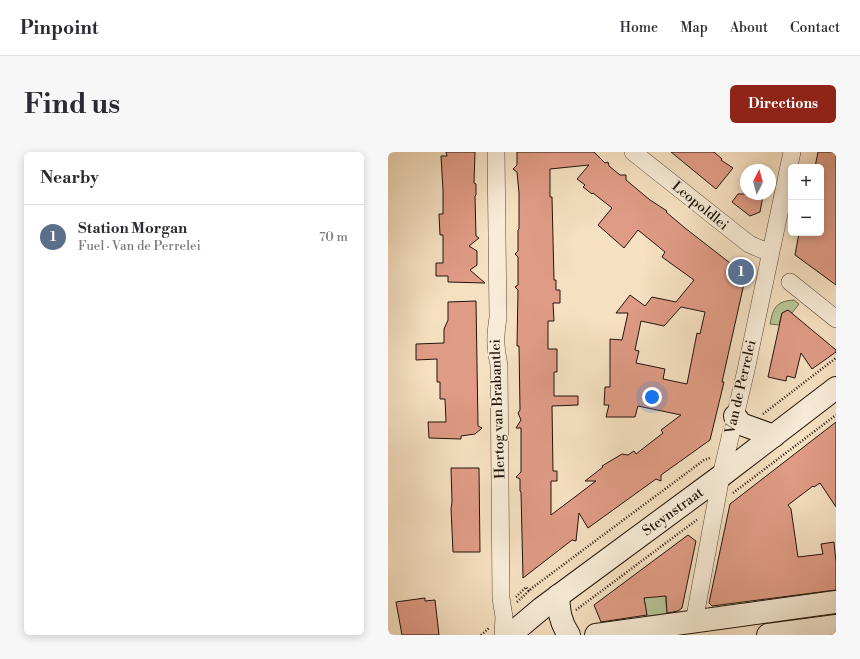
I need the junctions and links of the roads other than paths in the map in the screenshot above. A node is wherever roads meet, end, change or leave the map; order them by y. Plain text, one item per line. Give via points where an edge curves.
1 (496, 152) edge
2 (633, 152) edge
3 (792, 152) edge
4 (770, 254) junction
5 (790, 282) dead end
6 (836, 319) edge
7 (836, 388) edge
8 (744, 422) junction
9 (774, 436) junction
10 (721, 476) junction
11 (836, 602) edge
12 (563, 616) edge
13 (506, 622) edge
14 (694, 622) junction
15 (836, 626) edge
16 (803, 633) edge
17 (503, 635) edge
18 (596, 635) edge
19 (768, 635) edge

1 - 13 street, Hertog van Brabantlei via 498,318 495,346 499,364 501,598
2 - 4 street, Leopoldlei via 749,244
3 - 4 street, Van de Perrelei
4 - 8 street, Van de Perrelei
5 - 6 street
7 - 9 street, Steynstraat
8 - 9 street
8 - 10 street, Van de Perrelei via 728,449
9 - 10 street, Steynstraat
10 - 12 street, Steynstraat
10 - 14 street, Van de Perrelei
11 - 14 street
12 - 13 street, Steynstraat
13 - 17 street, Hertog van Brabantlei
14 - 18 street
15 - 16 street
16 - 19 street

